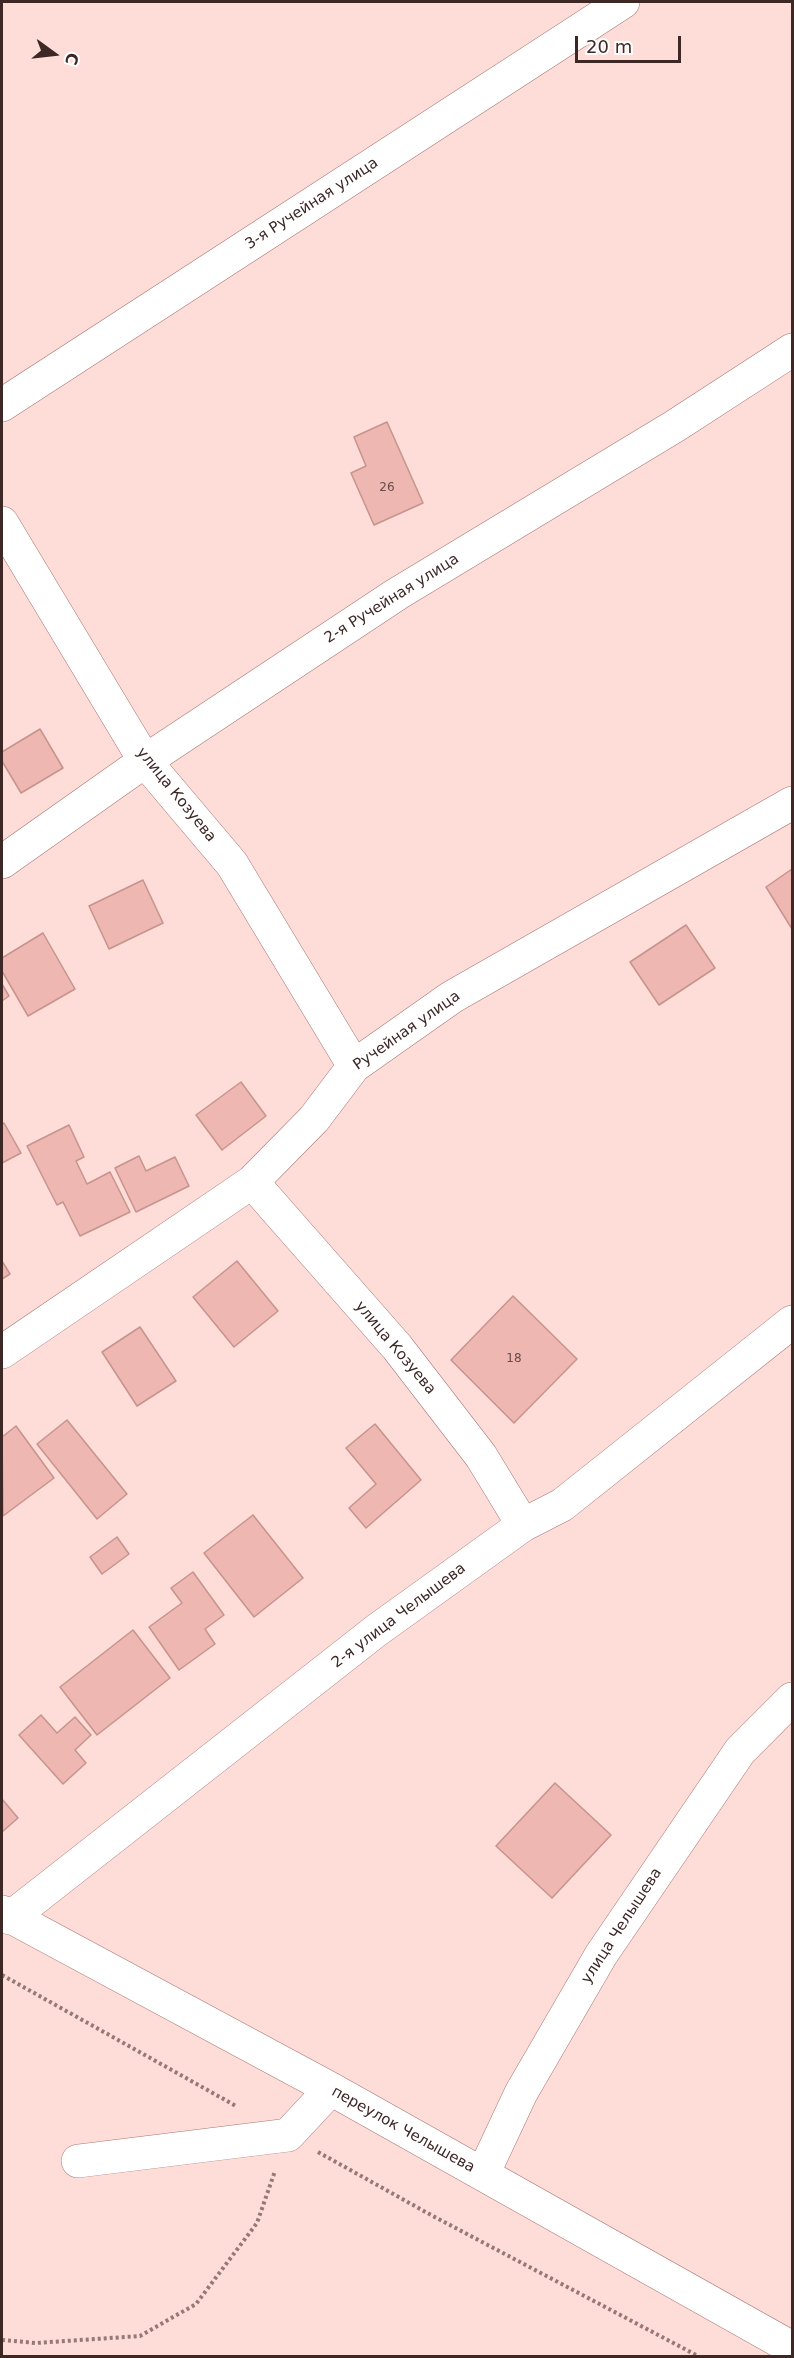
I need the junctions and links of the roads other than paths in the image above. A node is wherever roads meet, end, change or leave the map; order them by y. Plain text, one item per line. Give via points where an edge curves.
1 (623, 2) edge
2 (792, 350) edge
3 (2, 405) edge
4 (2, 523) edge
5 (145, 761) junction
6 (792, 804) edge
7 (2, 862) edge
8 (354, 1066) junction
9 (252, 1182) junction
10 (792, 1322) edge
11 (2, 1352) edge
12 (523, 1525) junction
13 (792, 1699) edge
14 (6, 1915) edge
15 (331, 2089) junction
16 (78, 2161) dead end
17 (483, 2174) junction
18 (792, 2348) edge

1 - 3 street, 3-я Ручейная улица
2 - 5 street, 2-я Ручейная улица via 675,426 397,594
4 - 5 street, улица Козуева
5 - 7 street, 2-я Ручейная улица
5 - 8 street, улица Козуева via 232,864
6 - 8 street, Ручейная улица via 452,997
8 - 9 street, Ручейная улица via 314,1119
9 - 11 street, Ручейная улица
9 - 12 street, улица Козуева via 397,1347 481,1456
10 - 12 street, 2-я улица Челышева via 562,1505
12 - 14 street, 2-я улица Челышева via 377,1630
13 - 17 street, улица Челышева via 740,1751 601,1955 521,2093
14 - 15 street, переулок Челышева
15 - 16 street via 288,2135
15 - 17 street, переулок Челышева
17 - 18 street, переулок Челышева

